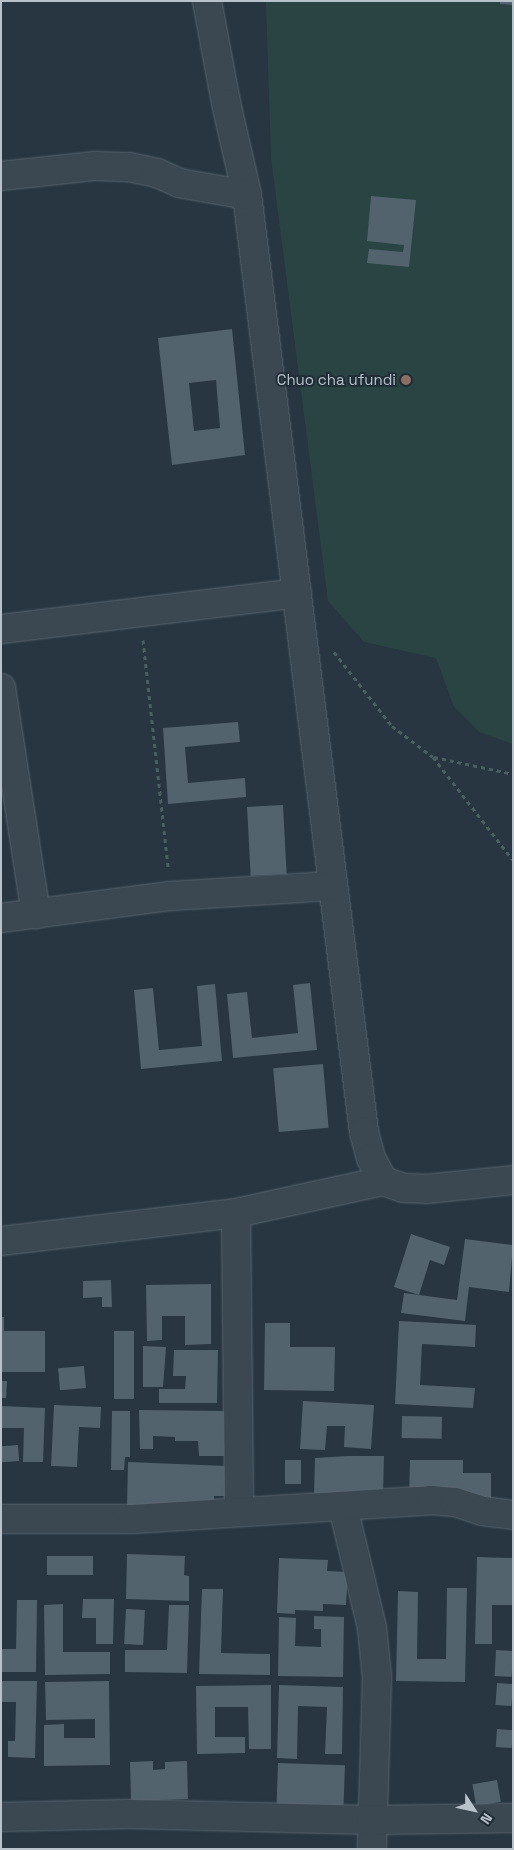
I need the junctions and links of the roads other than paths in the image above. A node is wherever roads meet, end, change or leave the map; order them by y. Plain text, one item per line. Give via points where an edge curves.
1 (207, 1) edge
2 (1, 176) edge
3 (247, 195) junction
4 (296, 592) junction
5 (1, 629) edge
6 (1, 688) edge
7 (331, 886) junction
8 (36, 914) junction
9 (1, 918) edge
10 (513, 1180) edge
11 (383, 1181) junction
12 (236, 1213) junction
13 (1, 1241) edge
14 (343, 1506) junction
15 (239, 1512) junction
16 (513, 1515) edge
17 (1, 1519) edge
18 (1, 1817) edge
19 (513, 1818) edge
20 (372, 1820) junction
21 (372, 1849) edge

1 - 3 street
2 - 3 street via 95,166 129,167 179,182
3 - 4 street
4 - 5 street
4 - 7 street
6 - 8 street
7 - 8 street via 171,896
7 - 11 street via 364,1132 371,1158
8 - 9 street
10 - 11 street via 426,1189 403,1188
11 - 12 street
12 - 13 street
12 - 15 street
14 - 15 street
14 - 16 street via 431,1500
14 - 20 street via 372,1628 377,1678
15 - 17 street via 133,1519
18 - 20 street via 129,1814
19 - 20 street
20 - 21 street

